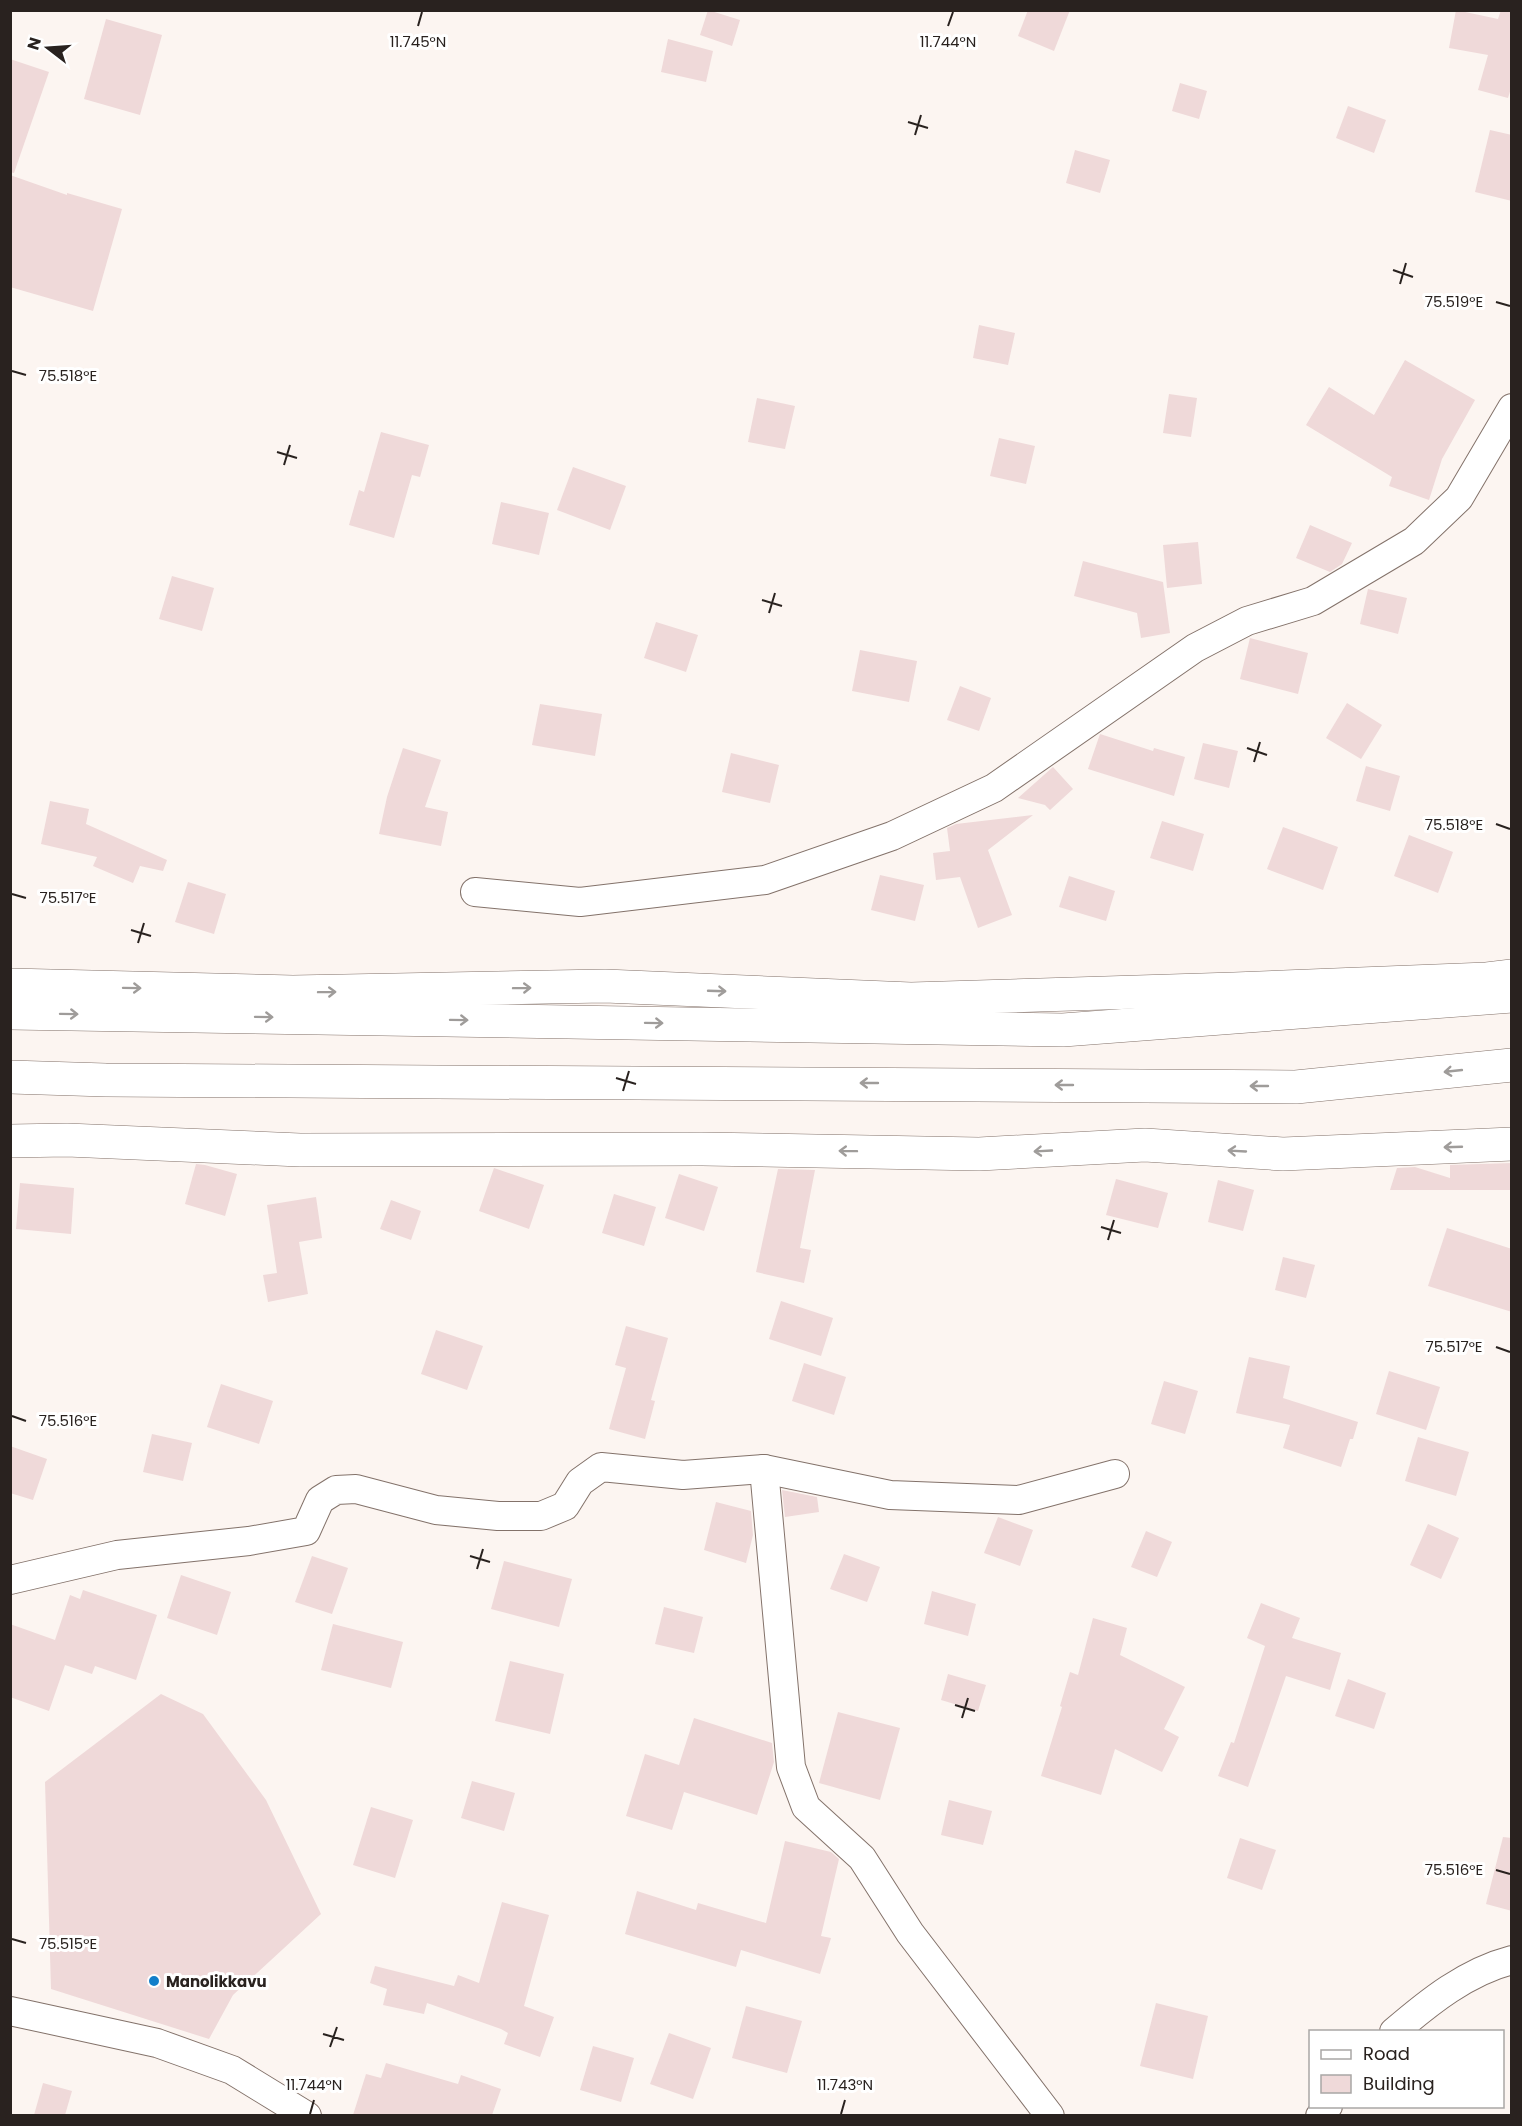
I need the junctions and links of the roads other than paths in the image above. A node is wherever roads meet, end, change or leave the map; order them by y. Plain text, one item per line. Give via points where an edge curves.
1 (1512, 408) edge
2 (475, 892) dead end
3 (1512, 976) edge
4 (10, 985) edge
5 (1512, 996) edge
6 (10, 1013) edge
7 (1512, 1065) edge
8 (10, 1077) edge
9 (10, 1141) edge
10 (1512, 1144) edge
11 (764, 1469) junction
12 (1115, 1474) dead end
13 (10, 1580) edge
14 (1512, 1960) edge
15 (10, 2010) edge
16 (1395, 2030) edge
17 (307, 2115) edge
18 (1050, 2115) edge

1 - 2 street via 1459,498 1414,541 1313,601 1246,621 1195,648 994,788 892,836 765,880 580,902
4 -> 3 main road via 293,992 604,986 911,999
6 -> 5 main road via 1063,1030
7 -> 8 main road via 1296,1087
10 -> 9 main road via 1283,1154 1145,1145 979,1154 702,1149 300,1150
11 - 12 street via 890,1495 1019,1500
11 - 13 street via 683,1475 601,1467 580,1482 565,1506 541,1516 436,1510 356,1489 336,1490 320,1500 306,1531 117,1555
11 - 18 street via 791,1767 806,1807 862,1858 910,1934
14 - 16 street via 1492,1965 1437,1996
15 - 17 street via 168,2047 232,2070

